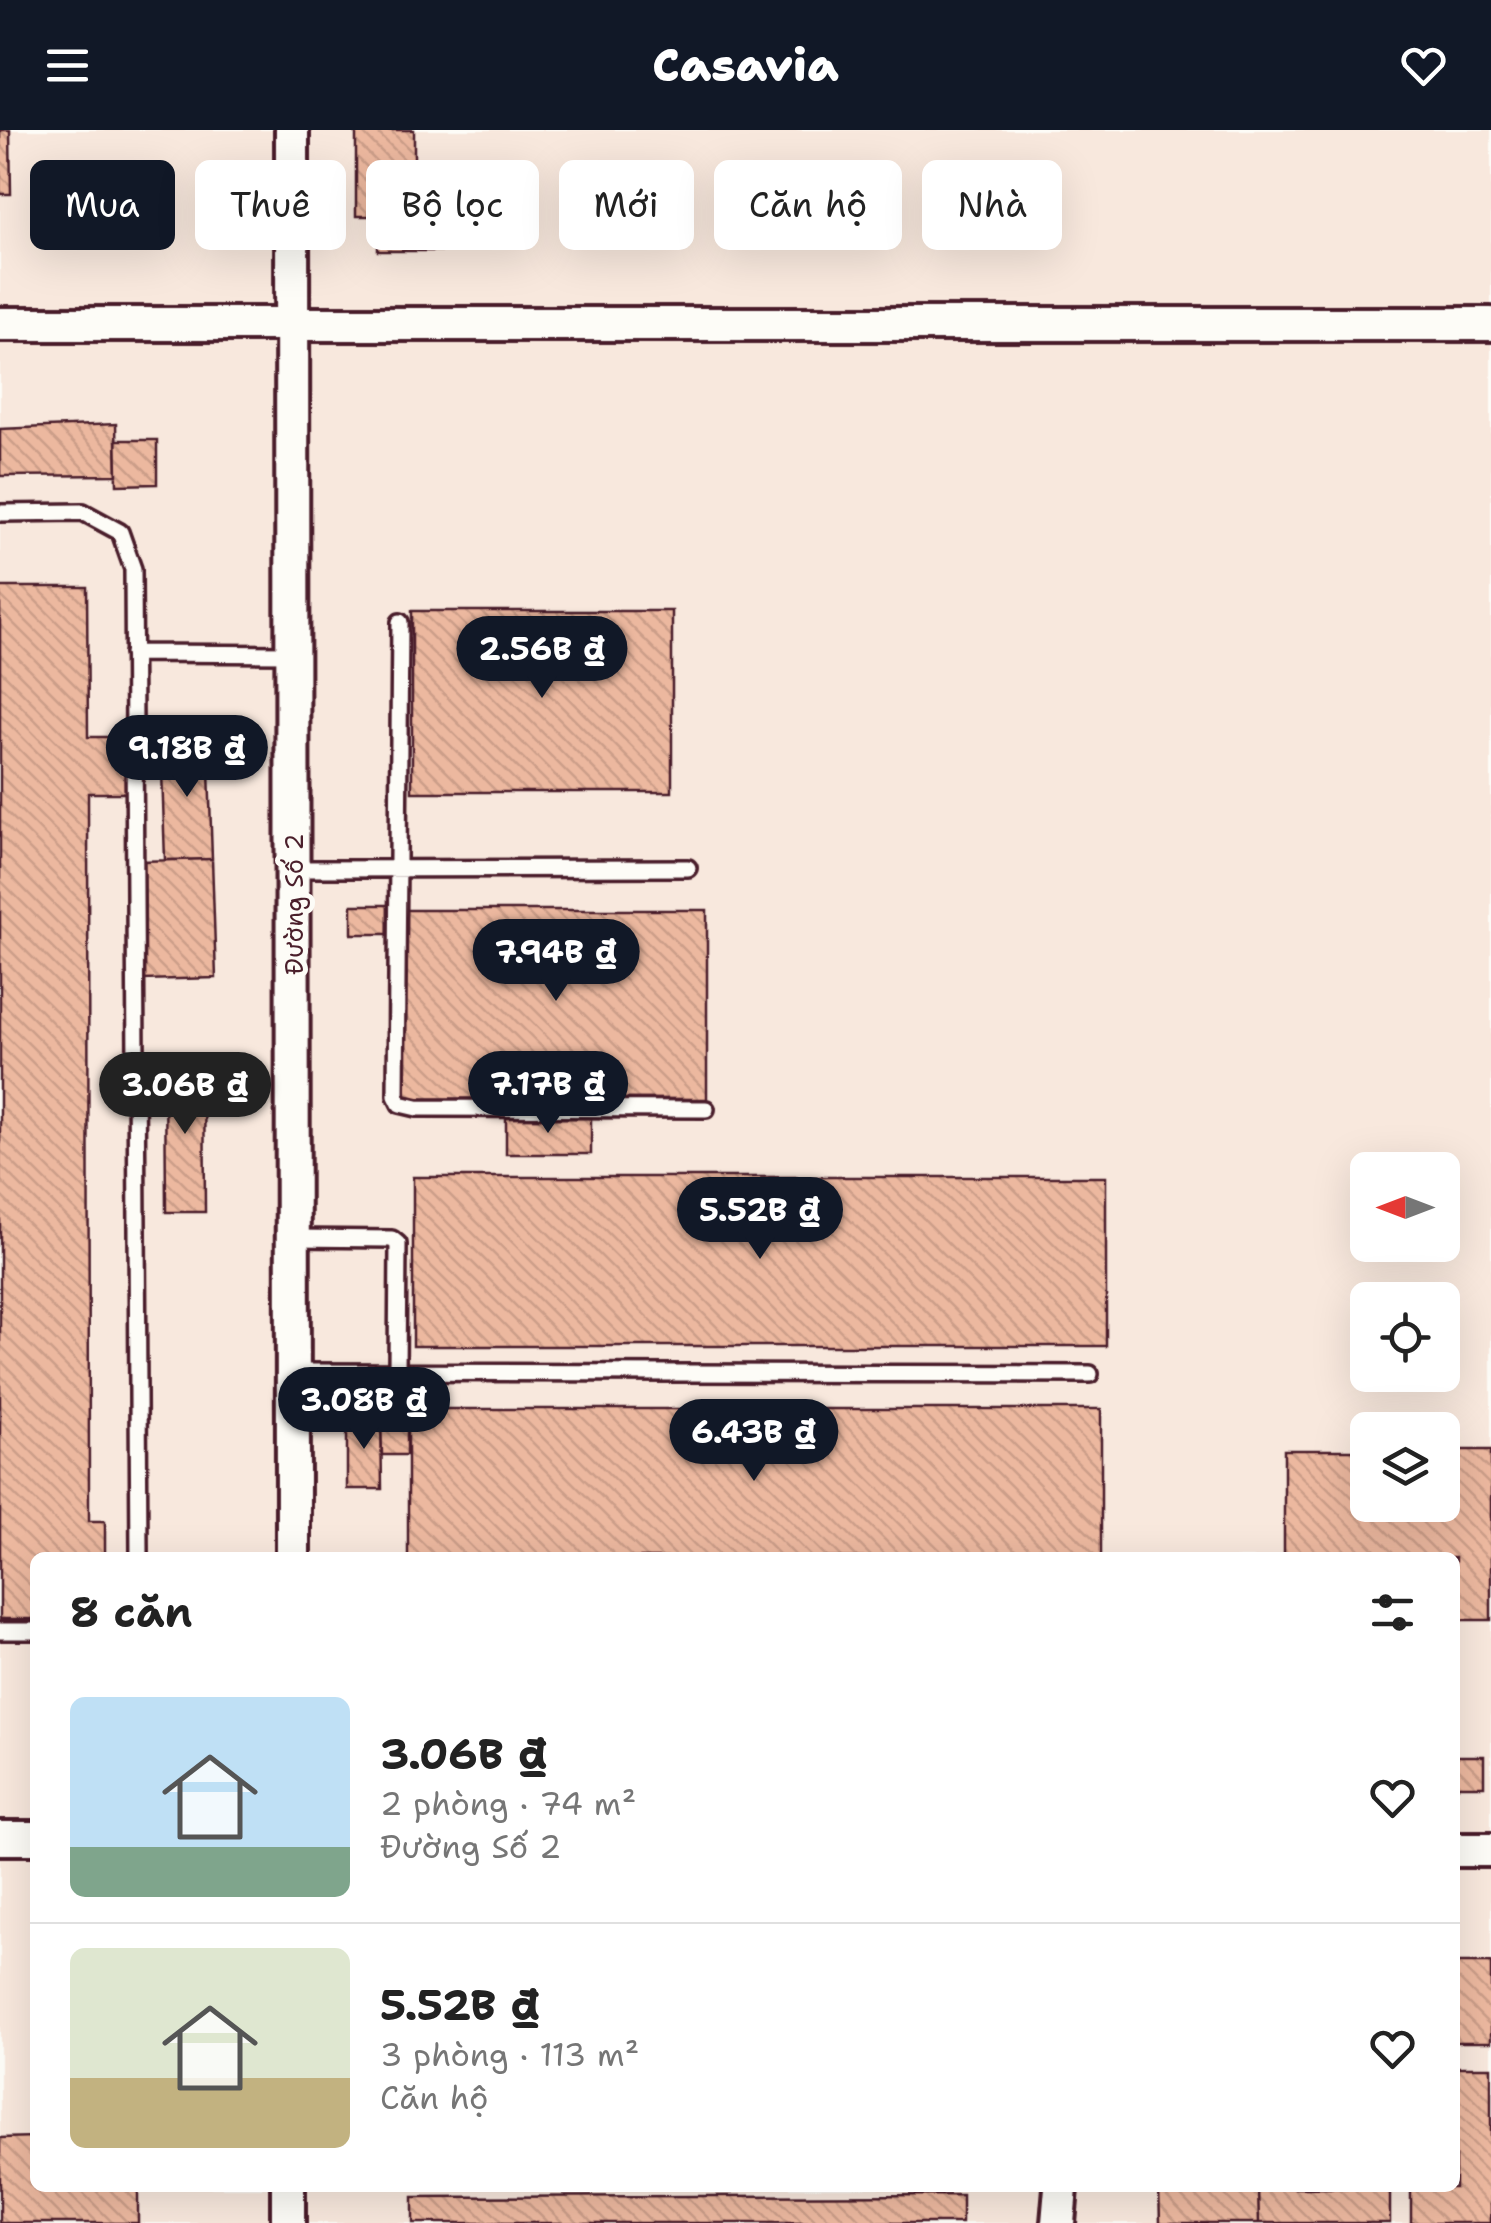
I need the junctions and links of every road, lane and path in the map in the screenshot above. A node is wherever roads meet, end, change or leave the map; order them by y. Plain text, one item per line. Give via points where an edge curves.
1 (292, 130) edge
2 (293, 323) junction
3 (0, 324) edge
4 (1491, 324) edge
5 (0, 513) edge
6 (400, 622) dead end
7 (134, 653) junction
8 (294, 654) junction
9 (688, 868) dead end
10 (294, 869) junction
11 (398, 869) junction
12 (706, 1109) dead end
13 (293, 1238) junction
14 (293, 1372) junction
15 (397, 1372) junction
16 (1090, 1374) dead end
17 (139, 1552) edge
18 (293, 1552) edge
19 (30, 1631) edge
20 (0, 1632) edge
21 (0, 1838) edge
22 (30, 1838) edge
23 (1460, 1850) edge
24 (1491, 1850) edge
25 (288, 2192) edge
26 (1061, 2192) edge
27 (288, 2223) edge
28 (1058, 2223) edge

1 - 2 street, Đường Số 2
2 - 3 street
2 - 4 street
2 - 8 street, Đường Số 2
5 - 7 lane via 83,512 120,532 133,569
6 - 11 lane
7 - 8 lane
7 - 17 lane
8 - 10 street, Đường Số 2
9 - 11 lane
10 - 11 lane
10 - 13 street, Đường Số 2
11 - 12 lane via 400,1104
13 - 14 street, Đường Số 2
13 - 15 lane via 398,1244
14 - 15 lane
14 - 18 street, Đường Số 2
15 - 16 lane
19 - 20 lane
21 - 22 street
23 - 24 street
25 - 27 street
26 - 28 street

